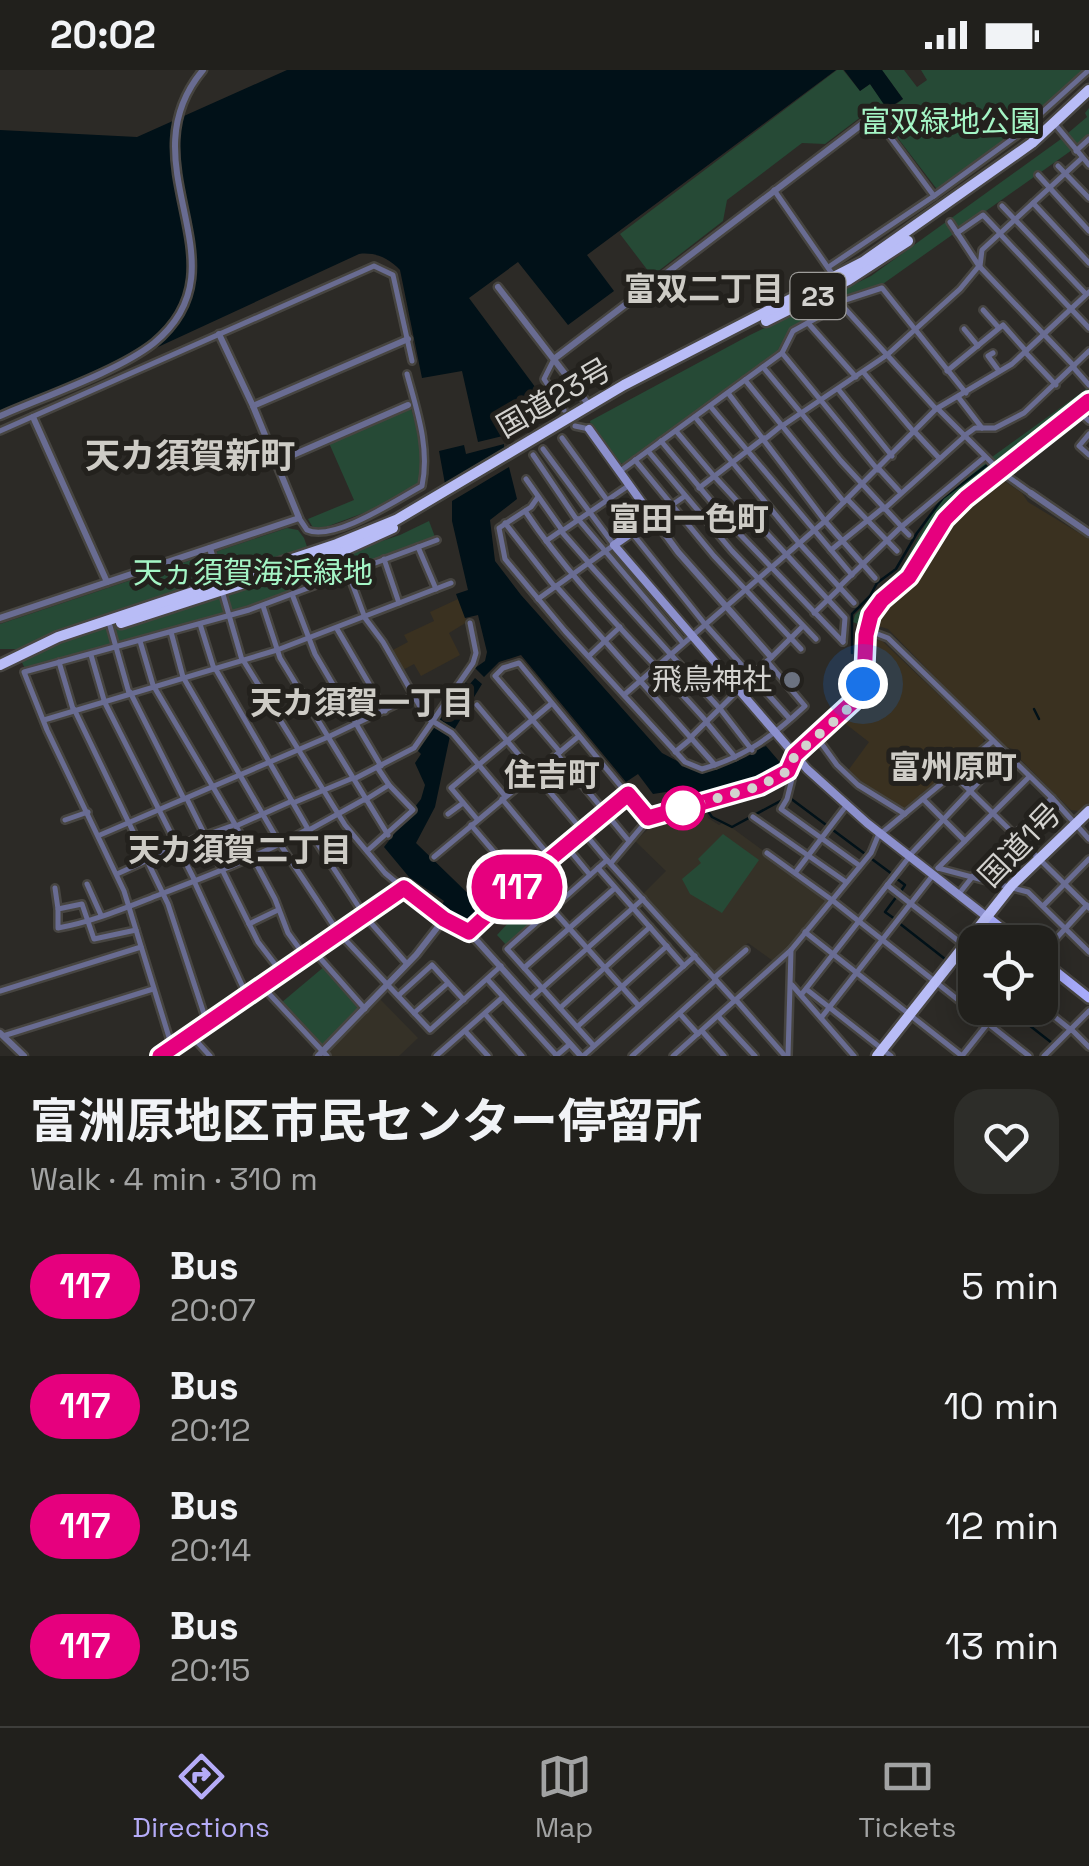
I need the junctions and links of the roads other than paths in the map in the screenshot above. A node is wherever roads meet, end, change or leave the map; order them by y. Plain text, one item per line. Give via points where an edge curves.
1 (203, 70) edge
2 (1089, 70) edge
3 (1089, 90) edge
4 (1089, 98) edge
5 (874, 115) joint
6 (1056, 126) junction
7 (1089, 139) edge
8 (1076, 151) junction
9 (1082, 158) junction
10 (1089, 165) edge
11 (1058, 166) dead end
12 (1065, 173) junction
13 (1038, 175) dead end
14 (1050, 188) junction
15 (773, 190) junction
16 (934, 196) junction
17 (1089, 198) edge
18 (1033, 203) junction
19 (1002, 206) dead end
20 (1014, 220) junction
21 (950, 222) dead end
22 (1089, 230) edge
23 (957, 233) junction
24 (1000, 234) junction
25 (1089, 263) edge
26 (830, 266) junction
27 (979, 266) junction
28 (834, 284) junction
29 (498, 287) dead end
30 (1088, 294) edge
31 (840, 303) junction
32 (983, 310) dead end
33 (1071, 310) junction
34 (808, 323) junction
35 (999, 328) junction
36 (1089, 328) edge
37 (964, 329) dead end
38 (914, 330) junction
39 (219, 334) junction
40 (1044, 334) junction
41 (408, 339) junction
42 (978, 346) junction
43 (1089, 351) edge
44 (1026, 352) junction
45 (782, 353) junction
46 (886, 354) junction
47 (988, 355) dead end
48 (554, 359) junction
49 (412, 361) dead end
50 (763, 367) junction
51 (1074, 367) junction
52 (947, 371) junction
53 (999, 371) junction
54 (863, 372) junction
55 (408, 374) dead end
56 (856, 377) junction
57 (745, 380) junction
58 (1056, 385) junction
59 (1089, 385) edge
60 (838, 389) junction
61 (966, 392) junction
62 (728, 393) junction
63 (958, 397) junction
64 (819, 398) junction
65 (1089, 401) edge
66 (408, 405) dead end
67 (589, 405) junction
68 (253, 406) junction
69 (710, 406) junction
70 (937, 409) junction
71 (564, 410) dead end
72 (1077, 410) junction
73 (800, 412) junction
74 (0, 416) edge
75 (34, 417) junction
76 (695, 418) junction
77 (1089, 421) edge
78 (576, 426) dead end
79 (782, 426) junction
80 (982, 428) junction
81 (589, 430) joint
82 (0, 431) edge
83 (676, 431) junction
84 (914, 432) junction
85 (1089, 434) edge
86 (965, 436) junction
87 (562, 438) dead end
88 (764, 438) junction
89 (661, 442) junction
90 (543, 449) dead end
91 (519, 451) junction
92 (648, 451) junction
93 (746, 452) junction
94 (533, 455) dead end
95 (1089, 455) edge
96 (892, 456) junction
97 (986, 458) junction
98 (940, 459) junction
99 (636, 460) junction
100 (277, 462) junction
101 (731, 463) junction
102 (997, 468) junction
103 (878, 470) junction
104 (619, 472) junction
105 (714, 476) junction
106 (526, 479) dead end
107 (628, 486) junction
108 (862, 486) junction
109 (698, 487) junction
110 (901, 493) junction
111 (1031, 493) joint
112 (685, 496) junction
113 (538, 497) junction
114 (438, 499) junction
115 (605, 500) junction
116 (846, 501) junction
117 (672, 506) junction
118 (883, 508) junction
119 (525, 511) junction
120 (380, 512) junction
121 (588, 512) junction
122 (299, 518) junction
123 (653, 518) junction
124 (578, 519) junction
125 (396, 520) junction
126 (825, 520) junction
127 (868, 522) junction
128 (505, 523) junction
129 (901, 526) junction
130 (562, 531) junction
131 (812, 532) junction
132 (631, 533) junction
133 (1089, 533) edge
134 (909, 535) dead end
135 (437, 540) dead end
136 (887, 540) junction
137 (546, 541) junction
138 (842, 541) junction
139 (799, 544) junction
140 (614, 545) junction
141 (418, 547) junction
142 (210, 548) junction
143 (339, 548) junction
144 (830, 550) junction
145 (897, 551) dead end
146 (604, 552) junction
147 (785, 556) junction
148 (384, 559) junction
149 (588, 563) junction
150 (862, 565) junction
151 (772, 567) junction
152 (348, 572) junction
153 (573, 574) junction
154 (852, 575) junction
155 (874, 578) dead end
156 (759, 579) junction
157 (107, 582) junction
158 (451, 583) dead end
159 (556, 586) junction
160 (220, 587) junction
161 (839, 587) junction
162 (436, 589) junction
163 (746, 590) junction
164 (292, 594) junction
165 (538, 598) junction
166 (827, 600) junction
167 (854, 602) dead end
168 (400, 604) junction
169 (262, 605) junction
170 (726, 608) junction
171 (814, 613) junction
172 (229, 616) junction
173 (0, 618) edge
174 (365, 618) junction
175 (470, 623) dead end
176 (200, 624) junction
177 (706, 624) junction
178 (803, 625) junction
179 (110, 626) junction
180 (620, 627) junction
181 (337, 628) junction
182 (867, 630) junction
183 (170, 632) junction
184 (790, 638) junction
185 (816, 639) dead end
186 (140, 640) junction
187 (308, 640) junction
188 (688, 640) junction
189 (605, 641) junction
190 (116, 646) junction
191 (276, 650) junction
192 (801, 650) dead end
193 (91, 653) junction
194 (670, 654) junction
195 (588, 656) junction
196 (769, 659) junction
197 (243, 660) junction
198 (60, 662) junction
199 (2, 664) edge
200 (657, 666) junction
201 (215, 668) junction
202 (753, 676) junction
203 (183, 677) junction
204 (640, 680) junction
205 (153, 686) junction
206 (740, 689) junction
207 (129, 693) junction
208 (414, 696) junction
209 (624, 696) junction
210 (104, 700) junction
211 (551, 704) junction
212 (477, 705) dead end
213 (74, 709) junction
214 (721, 710) junction
215 (384, 711) junction
216 (44, 720) junction
217 (434, 720) junction
218 (532, 720) junction
219 (790, 720) junction
220 (707, 722) junction
221 (356, 724) junction
222 (777, 734) junction
223 (578, 736) junction
224 (816, 736) junction
225 (328, 737) junction
226 (691, 738) junction
227 (508, 740) junction
228 (992, 742) junction
229 (298, 750) junction
230 (752, 750) junction
231 (675, 752) junction
232 (558, 753) junction
233 (1006, 753) junction
234 (794, 754) junction
235 (735, 758) junction
236 (269, 762) junction
237 (479, 764) junction
238 (715, 765) junction
239 (379, 766) junction
240 (788, 771) junction
241 (534, 772) junction
242 (953, 774) junction
243 (240, 775) junction
244 (1030, 776) junction
245 (353, 778) junction
246 (389, 785) junction
247 (214, 786) junction
248 (970, 790) junction
249 (323, 791) junction
250 (628, 794) junction
251 (185, 798) junction
252 (504, 798) junction
253 (1052, 798) junction
254 (365, 799) junction
255 (923, 799) junction
256 (292, 802) junction
257 (463, 802) junction
258 (846, 806) junction
259 (157, 811) junction
260 (1089, 811) edge
261 (88, 812) junction
262 (606, 812) junction
263 (993, 813) junction
264 (338, 814) junction
265 (448, 814) dead end
266 (905, 814) junction
267 (263, 815) junction
268 (753, 817) dead end
269 (648, 818) junction
270 (944, 819) junction
271 (65, 820) dead end
272 (474, 822) junction
273 (1074, 822) junction
274 (128, 823) junction
275 (235, 825) junction
276 (309, 829) junction
277 (583, 831) junction
278 (881, 833) junction
279 (205, 834) junction
280 (1015, 834) junction
281 (100, 835) junction
282 (388, 835) junction
283 (821, 836) junction
284 (1089, 840) edge
285 (629, 841) junction
286 (965, 841) junction
287 (280, 844) junction
288 (566, 846) junction
289 (176, 847) junction
290 (367, 851) junction
291 (767, 853) dead end
292 (808, 854) junction
293 (434, 856) dead end
294 (910, 856) junction
295 (252, 857) junction
296 (551, 858) junction
297 (1038, 858) junction
298 (1089, 859) edge
299 (146, 861) junction
300 (609, 861) junction
301 (860, 866) junction
302 (598, 868) junction
303 (223, 870) junction
304 (795, 872) junction
305 (935, 872) junction
306 (117, 874) junction
307 (590, 875) junction
308 (972, 876) junction
309 (194, 881) junction
310 (846, 882) junction
311 (1065, 883) junction
312 (87, 884) dead end
313 (520, 884) junction
314 (887, 885) junction
315 (1012, 886) junction
316 (55, 888) dead end
317 (404, 888) junction
318 (615, 888) junction
319 (164, 893) junction
320 (958, 895) junction
321 (642, 898) junction
322 (832, 900) junction
323 (911, 904) junction
324 (1088, 905) edge
325 (128, 906) junction
326 (1043, 906) junction
327 (632, 908) junction
328 (58, 910) junction
329 (278, 910) junction
330 (550, 912) junction
331 (364, 915) junction
332 (101, 916) junction
333 (986, 917) junction
334 (89, 919) junction
335 (444, 919) junction
336 (859, 922) junction
337 (249, 924) junction
338 (979, 925) edge
339 (997, 925) edge
340 (1064, 927) junction
341 (569, 928) junction
342 (650, 928) junction
343 (136, 930) junction
344 (338, 932) junction
345 (469, 932) junction
346 (805, 932) junction
347 (1058, 934) edge
348 (882, 940) junction
349 (958, 941) edge
350 (667, 946) junction
351 (141, 947) junction
352 (587, 948) junction
353 (746, 950) dead end
354 (791, 950) junction
355 (958, 951) edge
356 (308, 952) junction
357 (1089, 952) edge
358 (833, 954) junction
359 (694, 956) junction
360 (408, 964) junction
361 (501, 966) junction
362 (684, 966) junction
363 (524, 968) junction
364 (605, 968) junction
365 (280, 972) junction
366 (1058, 972) edge
367 (856, 973) junction
368 (487, 978) junction
369 (715, 979) junction
370 (934, 982) junction
371 (448, 983) junction
372 (790, 983) junction
373 (262, 985) junction
374 (387, 986) junction
375 (622, 987) junction
376 (154, 989) junction
377 (542, 989) junction
378 (0, 991) edge
379 (803, 992) junction
380 (247, 996) junction
381 (398, 996) junction
382 (503, 997) junction
383 (1089, 998) edge
384 (530, 999) junction
385 (464, 1000) junction
386 (735, 1000) junction
387 (958, 1000) edge
388 (639, 1006) junction
389 (560, 1008) junction
390 (829, 1008) junction
391 (366, 1009) junction
392 (1089, 1011) edge
393 (414, 1013) junction
394 (680, 1013) junction
395 (484, 1014) junction
396 (909, 1015) junction
397 (718, 1016) junction
398 (821, 1018) junction
399 (1058, 1019) edge
400 (207, 1023) junction
401 (986, 1025) edge
402 (990, 1025) edge
403 (577, 1027) junction
404 (1071, 1029) junction
405 (466, 1031) junction
406 (700, 1032) junction
407 (190, 1034) junction
408 (2, 1036) edge
409 (570, 1044) junction
410 (594, 1046) junction
411 (172, 1047) junction
412 (1089, 1047) edge
413 (447, 1048) junction
414 (323, 1054) edge
415 (883, 1054) edge
416 (678, 1055) edge
417 (24, 1056) edge
418 (160, 1056) edge
419 (210, 1056) edge
420 (436, 1056) edge
421 (454, 1056) edge
422 (488, 1056) edge
423 (522, 1056) edge
424 (557, 1056) edge
425 (582, 1056) edge
426 (632, 1056) edge
427 (724, 1056) edge
428 (755, 1056) edge
429 (787, 1056) edge
430 (854, 1056) edge
431 (962, 1056) edge
432 (1029, 1056) edge
433 (1044, 1056) edge

1 - 74 street via 180,106 173,142 192,258 182,308 142,351
2 - 16 street via 1015,137
3 - 6 highway, 国道23号 / 23
4 - 6 highway, 国道23号 / 23
5 - 15 street
5 - 16 street
6 - 8 street
6 - 28 highway, 国道23号 / 23 via 885,257
7 - 8 street
8 - 9 street
9 - 10 street
9 - 12 street
11 - 12 street
12 - 14 street
12 - 17 street
13 - 14 street
14 - 18 street
14 - 22 street
15 - 26 street
15 - 48 street
16 - 26 street
18 - 20 street
18 - 25 street
19 - 20 street
20 - 24 street
20 - 30 street
21 - 23 street
23 - 24 street via 984,215
23 - 27 street
24 - 27 street via 982,250
24 - 33 street
26 - 28 street
27 - 38 street
27 - 40 street
28 - 31 street
28 - 67 highway, 国道23号 / 23
28 - 91 highway, 国道23号 / 23
29 - 48 street
30 - 33 street
31 - 34 street
31 - 38 street via 882,288
31 - 46 street
32 - 35 street
33 - 36 street
33 - 40 street
34 - 45 street via 793,331
34 - 56 street
35 - 42 street
35 - 44 street
37 - 42 street
38 - 46 street
38 - 52 street
39 - 41 street via 374,266 393,275
39 - 68 street
39 - 75 street
40 - 44 street
40 - 51 street
41 - 49 street
41 - 68 street
42 - 52 street
43 - 51 street
44 - 53 street
44 - 58 street
45 - 50 street
45 - 64 street
46 - 54 street
46 - 70 street
47 - 53 street
48 - 67 street
48 - 71 street via 544,379
50 - 57 street
50 - 73 street
51 - 58 street
51 - 59 street
52 - 61 street
53 - 61 street
54 - 56 street
54 - 84 street
55 - 120 street via 426,470 422,486
56 - 60 street
57 - 62 street
57 - 79 street
58 - 80 street via 1024,413
60 - 64 street
60 - 96 street
61 - 63 street
62 - 69 street
62 - 88 street
63 - 70 street
63 - 80 street
64 - 73 street
64 - 103 street
65 - 72 main road
66 - 100 street
67 - 91 highway, 国道23号 / 23
68 - 100 street
69 - 76 street
69 - 93 street
70 - 84 street
70 - 86 street
72 - 77 street
72 - 102 main road
73 - 79 street
73 - 108 street
75 - 82 street
75 - 157 street
76 - 83 street
76 - 101 street
78 - 81 street
79 - 88 street
79 - 116 street
80 - 86 street
81 - 104 main road
83 - 89 street
83 - 105 street
84 - 96 street
84 - 98 street
85 - 95 street via 1078,446
86 - 97 street
86 - 98 street
87 - 115 street
88 - 93 street
88 - 126 street
89 - 92 street
89 - 109 street
90 - 121 street
91 - 114 highway, 国道23号 / 23
92 - 99 street
92 - 112 street
93 - 101 street
93 - 131 street
94 - 124 street
96 - 103 street
97 - 102 street
97 - 129 street
98 - 110 street
99 - 104 street
99 - 117 street
100 - 122 street
101 - 105 street
101 - 139 street
102 - 111 street
102 - 182 main road via 950,513 909,577 877,605
103 - 108 street
103 - 110 street
104 - 107 main road
105 - 109 street
105 - 147 street
106 - 113 street
107 - 115 street
107 - 123 main road
108 - 116 street
108 - 118 street
109 - 112 street
109 - 151 street
110 - 118 street
111 - 133 street
112 - 117 street
112 - 156 street
113 - 119 street
113 - 130 street
114 - 125 highway, 国道23号 / 23
114 - 143 highway, 国道23号 / 23 via 393,528
115 - 121 street
115 - 132 street
116 - 126 street
116 - 127 street
117 - 123 street
117 - 163 street
118 - 127 street
118 - 129 street
119 - 128 street
119 - 137 street
120 - 122 street via 317,534
120 - 125 street
121 - 124 street
121 - 140 street
122 - 142 street
123 - 132 main road
123 - 170 street
124 - 130 street
124 - 146 street
125 - 143 highway, 国道23号 / 23
126 - 131 street
126 - 138 street
127 - 136 street
127 - 138 street
128 - 159 street
128 - 165 street via 499,528 505,558
129 - 134 street
129 - 136 street
130 - 137 street
130 - 149 street
131 - 139 street
131 - 144 street
132 - 140 main road
132 - 177 street
135 - 141 street
136 - 145 street
136 - 150 street
137 - 153 street
138 - 144 street
138 - 150 street
139 - 147 street
139 - 161 street
140 - 146 street
140 - 188 main road
141 - 148 street
141 - 162 street
142 - 157 street
142 - 160 street
143 - 152 street
143 - 160 highway, 国道23号 / 23
144 - 154 street
146 - 149 street
146 - 188 street
147 - 151 street
147 - 166 street
148 - 152 street
148 - 168 street
149 - 153 street
149 - 194 street
150 - 154 street
150 - 155 street
151 - 156 street
151 - 171 street
152 - 164 street
152 - 174 street
153 - 159 street
153 - 180 street
154 - 161 street
156 - 163 street
156 - 178 street
157 - 173 street
158 - 162 street
159 - 165 street
159 - 189 street
160 - 172 street
160 - 179 highway, 国道23号 / 23
160 - 199 highway, 国道23号 / 23 via 58,637
161 - 166 street
161 - 167 street
162 - 168 street
163 - 170 street
163 - 184 street
164 - 169 street
164 - 187 street
165 - 195 street
166 - 171 street
166 - 171 street via 844,618 843,642
168 - 174 street
169 - 172 street
169 - 191 street
170 - 177 street
170 - 196 street
171 - 178 street
172 - 176 street
172 - 197 street
174 - 181 street
174 - 208 street
175 - 217 street via 474,659
176 - 183 street
176 - 201 street
177 - 188 street
177 - 202 street
178 - 184 street
178 - 185 street
179 - 190 street
179 - 199 highway, 国道23号 / 23
180 - 189 street
180 - 200 street
181 - 187 street
181 - 215 street
182 - 224 main road via 861,689
182 - 228 street via 888,638
183 - 186 street
183 - 203 street
184 - 192 street
184 - 196 street
186 - 190 street
186 - 205 street
187 - 191 street
187 - 221 street
188 - 194 street
188 - 206 main road
189 - 195 street
189 - 204 street
190 - 193 street
190 - 207 street
191 - 197 street
191 - 225 street
193 - 198 street
193 - 210 street
194 - 200 street
194 - 214 street
195 - 209 street
196 - 202 street
196 - 219 street via 804,706
197 - 201 street
197 - 229 street
198 - 213 street
198 - 216 street via 24,672
200 - 204 street
200 - 220 street
201 - 203 street
201 - 236 street
202 - 206 street
202 - 219 street
203 - 205 street
203 - 243 street
204 - 209 street
204 - 226 street
205 - 207 street
205 - 247 street
206 - 214 street
206 - 222 main road
207 - 210 street
207 - 251 street
208 - 215 street
208 - 217 street
209 - 231 street
210 - 213 street
210 - 259 street
211 - 218 street
211 - 218 street via 519,663 503,668 495,676
211 - 223 street
212 - 227 street
213 - 216 street
213 - 274 street
214 - 220 street
214 - 230 street
215 - 221 street
216 - 261 street
217 - 237 street
217 - 239 street via 414,748
218 - 227 street
218 - 232 street
219 - 222 street
220 - 226 street
220 - 235 street
221 - 225 street
221 - 239 street
222 - 230 street
222 - 234 main road
223 - 232 street
223 - 250 street
224 - 234 main road
224 - 266 street via 858,785
225 - 229 street
225 - 245 street
226 - 231 street
226 - 238 street
227 - 237 street
227 - 241 street
228 - 233 street
228 - 242 street
229 - 236 street
229 - 249 street
230 - 235 street
231 - 238 street via 702,769
232 - 241 street
232 - 262 street
233 - 244 street
233 - 248 street
234 - 240 main road
234 - 258 main road
235 - 238 street
236 - 243 street
236 - 256 street
237 - 252 street
237 - 257 street via 451,788
239 - 245 street
239 - 246 street
240 - 269 main road via 760,786
240 - 283 street via 792,779 781,808
241 - 252 street
241 - 277 street
242 - 248 street
242 - 255 street
243 - 247 street
243 - 267 street
244 - 253 street
244 - 263 street
245 - 249 street
245 - 254 street
246 - 254 street
246 - 282 street via 413,810
247 - 251 street
247 - 275 street
248 - 263 street
248 - 270 street
249 - 256 street
249 - 264 street
250 - 262 main road
250 - 269 main road
251 - 259 street
251 - 279 street
252 - 272 street
252 - 296 street
253 - 273 street
253 - 280 street
254 - 264 street
254 - 282 street
255 - 266 street
255 - 270 street
256 - 267 street
256 - 276 street
257 - 265 street
257 - 272 street
258 - 278 main road
258 - 283 street
259 - 274 street
259 - 289 street
260 - 273 highway, 国道1号
261 - 271 street
261 - 281 street
262 - 277 main road
262 - 285 street
263 - 280 street
263 - 286 street
264 - 276 street
264 - 290 street
266 - 278 street
267 - 275 street
267 - 287 street
268 - 292 street
269 - 285 street
270 - 286 street
270 - 294 street
272 - 293 street
272 - 313 street
273 - 284 street
273 - 297 highway, 国道1号
274 - 281 street
274 - 299 street
275 - 279 street
275 - 295 street
276 - 287 street
276 - 331 street
277 - 288 main road
277 - 300 street
278 - 294 main road
278 - 301 street
279 - 289 street
279 - 303 street
280 - 297 street
280 - 308 street
281 - 306 street
282 - 290 street
283 - 292 street
283 - 301 street
285 - 300 street
286 - 305 street
287 - 295 street
287 - 344 street
288 - 296 main road
288 - 307 street
289 - 299 street
289 - 309 street
290 - 317 street
291 - 304 street
292 - 304 street
292 - 310 street
294 - 305 main road
294 - 314 street
295 - 303 street
295 - 329 street
296 - 313 main road
297 - 311 street
297 - 315 highway, 国道1号
298 - 311 street
299 - 306 street
299 - 319 street
300 - 302 street
300 - 321 street
301 - 310 street
302 - 307 street
302 - 318 street
303 - 309 street
303 - 337 street
304 - 322 street
305 - 308 street
305 - 320 main road
305 - 323 street
306 - 325 street
307 - 330 street
308 - 315 street
308 - 320 street
309 - 319 street
309 - 380 street
310 - 322 street
311 - 324 street
311 - 326 street
312 - 332 street
313 - 330 street
313 - 345 main road
314 - 323 street
314 - 336 street
315 - 326 street
315 - 333 highway, 国道1号
316 - 328 street
317 - 331 main road
317 - 335 main road
318 - 327 street
318 - 341 street
319 - 325 street
319 - 400 street
320 - 333 main road
321 - 327 street
321 - 359 street
322 - 336 street
322 - 346 street
323 - 348 street
323 - 349 street
324 - 340 street
325 - 332 street
325 - 343 street
326 - 340 street
327 - 342 street
327 - 352 street
328 - 334 street via 81,904
328 - 334 street via 58,928
329 - 337 street
329 - 356 street via 288,933
330 - 341 street
330 - 363 street via 507,949
331 - 344 main road
331 - 360 street
332 - 334 street
333 - 338 highway, 国道1号
333 - 339 main road
334 - 343 street via 94,939
335 - 345 main road
335 - 360 street
336 - 348 street
336 - 358 street
337 - 365 street
340 - 347 street
340 - 357 street
341 - 352 street
341 - 363 street
342 - 350 street
342 - 364 street
343 - 351 street
344 - 356 main road
344 - 374 street
345 - 361 street
346 - 354 street
346 - 358 street
348 - 367 street
348 - 370 street
350 - 362 street
350 - 375 street
351 - 376 street
351 - 378 street
352 - 364 street
352 - 377 street
353 - 369 street
354 - 372 street
354 - 386 street
355 - 370 highway, 国道1号
356 - 365 main road
356 - 391 street
358 - 367 street
358 - 379 street
359 - 362 street
359 - 369 street
360 - 374 street
361 - 368 street
361 - 384 street
362 - 388 street
363 - 377 street
364 - 375 street
364 - 389 street
365 - 373 main road
366 - 383 main road
367 - 390 street
367 - 396 street
368 - 382 street
368 - 385 street
369 - 386 street
369 - 394 street
370 - 387 street
370 - 396 highway, 国道1号
371 - 381 street via 432,965
371 - 385 street
371 - 393 street
372 - 379 street
372 - 429 street
373 - 380 main road
373 - 414 street
374 - 381 street
374 - 391 street
375 - 388 street
375 - 403 street
376 - 408 street
376 - 411 street
377 - 384 street
377 - 389 street
379 - 390 street
379 - 398 street
380 - 400 main road
381 - 393 street
382 - 395 street
382 - 424 street
384 - 409 street
385 - 393 street via 430,1030
386 - 397 street
386 - 429 street
388 - 410 street
389 - 403 street
390 - 398 street
390 - 415 street
391 - 414 street
392 - 404 street
394 - 406 street
394 - 426 street
395 - 405 street
395 - 423 street
396 - 415 highway, 国道1号
396 - 431 street
397 - 406 street
397 - 428 street
398 - 430 street
399 - 404 street
400 - 407 main road
401 - 431 street
402 - 432 street
403 - 410 street
404 - 412 street
404 - 433 street
405 - 413 street
405 - 422 street
406 - 416 street
406 - 427 street
407 - 411 main road
407 - 419 street
408 - 417 street
409 - 424 street
409 - 425 street
410 - 425 street
411 - 418 main road
413 - 420 street
413 - 421 street

